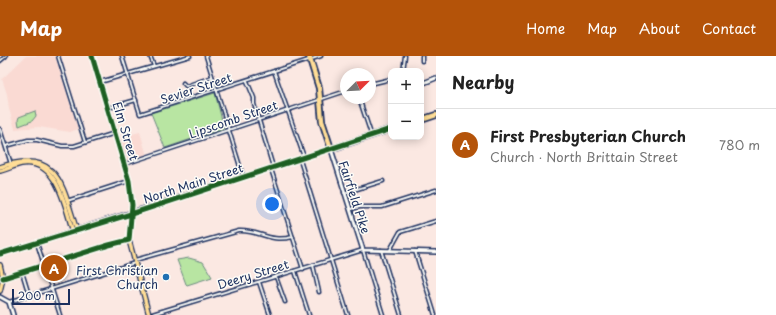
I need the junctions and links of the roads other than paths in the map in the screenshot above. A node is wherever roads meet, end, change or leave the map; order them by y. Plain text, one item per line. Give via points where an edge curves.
1 (6, 56) edge
2 (58, 56) edge
3 (92, 56) edge
4 (122, 56) edge
5 (150, 56) edge
6 (190, 56) edge
7 (206, 56) edge
8 (321, 56) edge
9 (405, 56) edge
10 (422, 56) edge
11 (309, 58) edge
12 (0, 61) edge
13 (422, 61) dead end
14 (154, 66) junction
15 (403, 68) edge
16 (274, 71) junction
17 (128, 74) junction
18 (212, 76) junction
19 (436, 78) edge
20 (388, 80) edge
21 (248, 81) junction
22 (100, 82) junction
23 (183, 83) dead end
24 (376, 83) edge
25 (424, 83) edge
26 (217, 90) junction
27 (340, 92) edge
28 (321, 99) junction
29 (136, 100) junction
30 (362, 104) edge
31 (108, 108) junction
32 (288, 110) junction
33 (436, 115) edge
34 (259, 119) junction
35 (424, 119) edge
36 (0, 129) edge
37 (388, 130) edge
38 (228, 131) junction
39 (116, 132) junction
40 (372, 136) junction
41 (85, 142) junction
42 (6, 146) junction
43 (331, 149) junction
44 (302, 159) junction
45 (126, 164) junction
46 (11, 165) junction
47 (0, 167) edge
48 (272, 168) junction
49 (0, 171) edge
50 (243, 177) junction
51 (383, 180) dead end
52 (129, 181) junction
53 (436, 190) edge
54 (344, 193) junction
55 (65, 201) junction
56 (350, 209) junction
57 (131, 214) junction
58 (436, 220) edge
59 (75, 231) junction
60 (293, 237) junction
61 (129, 240) junction
62 (37, 243) junction
63 (363, 250) junction
64 (381, 250) junction
65 (390, 250) junction
66 (415, 251) junction
67 (436, 252) edge
68 (0, 254) edge
69 (331, 260) junction
70 (134, 262) junction
71 (0, 265) edge
72 (313, 265) junction
73 (44, 266) junction
74 (303, 269) junction
75 (295, 271) junction
76 (22, 272) junction
77 (276, 277) junction
78 (1, 279) edge
79 (259, 282) junction
80 (51, 289) junction
81 (0, 291) edge
82 (319, 292) dead end
83 (29, 296) junction
84 (0, 297) edge
85 (9, 302) junction
86 (285, 302) dead end
87 (13, 315) edge
88 (60, 315) edge
89 (149, 315) edge
90 (270, 315) edge
91 (308, 315) edge
92 (348, 315) edge
93 (383, 315) edge
94 (401, 315) edge
95 (435, 315) edge

1 - 12 street
2 - 41 street
3 - 22 main road, Elm Street
4 - 17 street
5 - 14 street
6 - 14 street
7 - 18 street
8 - 11 street, Sevier Street
9 - 15 street
10 - 13 street
11 - 16 street, Sevier Street
11 - 28 highway
14 - 17 street
16 - 21 street, Sevier Street
16 - 32 street
17 - 22 street
17 - 29 street
18 - 23 street via 186,86
18 - 26 street
19 - 25 street
20 - 24 street
21 - 26 street, Sevier Street
21 - 34 street
22 - 31 main road, Elm Street
26 - 29 street, Sevier Street via 140,114
26 - 38 street
27 - 28 street, Lipscomb Street
28 - 32 street, Lipscomb Street
28 - 43 highway via 322,121
29 - 31 street
30 - 40 street
31 - 39 main road, Elm Street
32 - 34 street, Lipscomb Street
32 - 44 street
33 - 35 highway
34 - 38 street, Lipscomb Street
34 - 48 street
36 - 42 street
37 - 40 highway, North Main Street
38 - 45 street, Lipscomb Street
38 - 50 street
39 - 41 street
39 - 45 main road, Elm Street
40 - 43 highway, North Main Street
41 - 42 street via 74,146 62,146 28,140
42 - 46 street
43 - 44 main road, North Main Street
43 - 54 street, Fairfield Pike
44 - 48 main road, North Main Street
44 - 69 street
45 - 52 main road, Elm Street
46 - 47 main road
46 - 49 main road
46 - 55 main road via 30,161 47,167 59,179
48 - 50 main road, North Main Street
48 - 60 street
50 - 57 main road, North Main Street
51 - 54 street
52 - 55 street
52 - 57 main road, Elm Street
53 - 56 street via 382,207
54 - 56 street, Fairfield Pike
55 - 59 main road
56 - 63 street, Fairfield Pike
57 - 59 main road, North Main Street
57 - 61 main road, Elm Street
58 - 65 street via 400,232
59 - 62 main road, North Main Street
60 - 70 street via 273,239 239,231
60 - 74 street
61 - 70 main road, Elm Street
61 - 73 street
62 - 68 main road, North Main Street
62 - 73 street
63 - 64 street, Fairfield Pike
63 - 69 street, Deery Street
63 - 93 street
64 - 65 street, Fairfield Pike
64 - 94 street
65 - 66 street, Fairfield Pike
66 - 67 street, Fairfield Pike
66 - 95 street
69 - 72 street, Deery Street
69 - 92 street
70 - 80 street
70 - 89 main road, Elm Street
71 - 78 main road
72 - 74 street, Deery Street
72 - 82 street
73 - 76 street
73 - 80 street
74 - 75 street, Deery Street
75 - 77 street, Deery Street
75 - 91 street
76 - 78 street
76 - 83 street
77 - 79 street, Deery Street
77 - 86 street
78 - 81 main road
79 - 89 street, Deery Street
79 - 90 street
80 - 83 street
80 - 88 street
83 - 85 street
84 - 85 street
85 - 87 street

